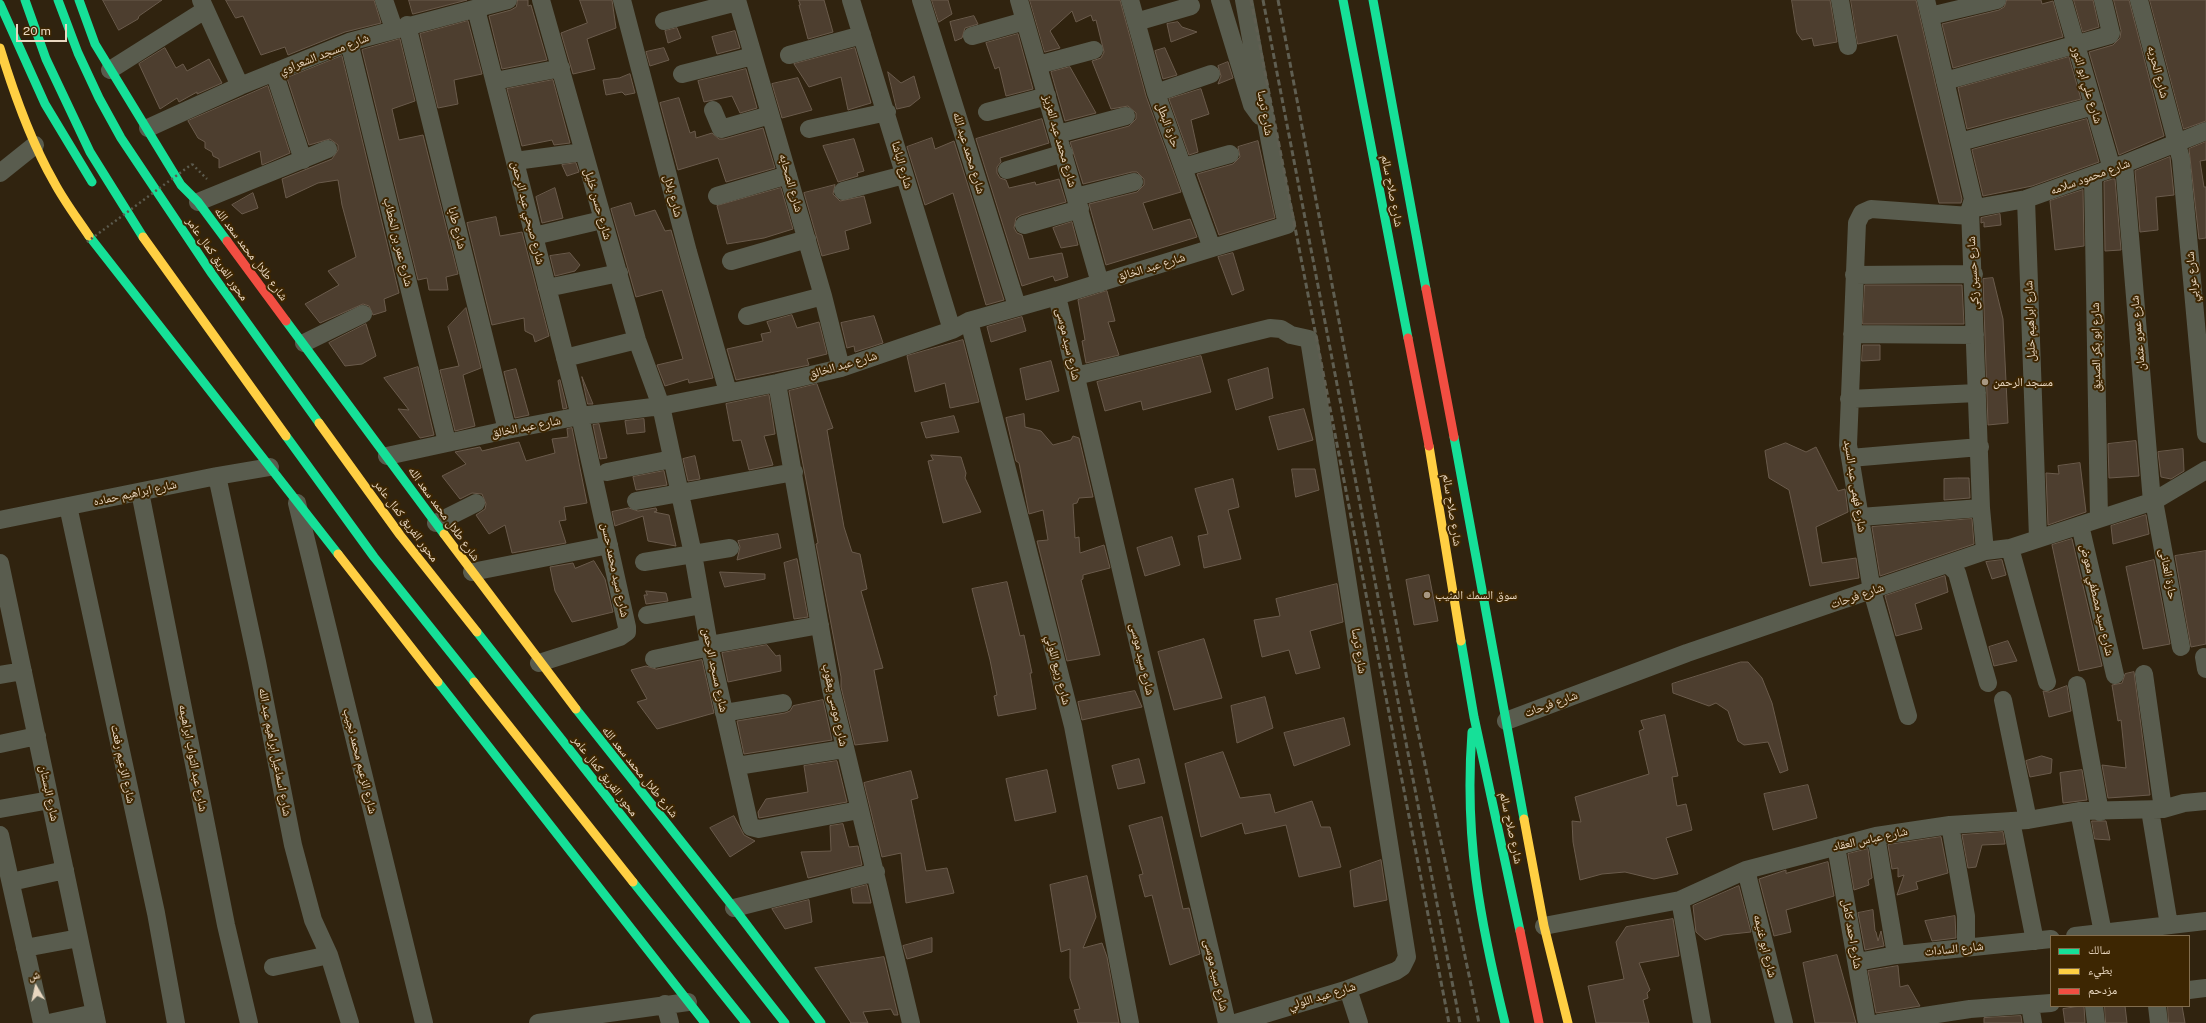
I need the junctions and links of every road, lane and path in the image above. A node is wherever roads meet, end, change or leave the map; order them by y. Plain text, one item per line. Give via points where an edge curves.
1 (25, 0) edge
2 (58, 0) edge
3 (79, 0) edge
4 (384, 0) edge
5 (508, 0) edge
6 (541, 0) edge
7 (622, 0) edge
8 (851, 0) edge
9 (922, 0) edge
10 (1019, 0) edge
11 (1130, 0) edge
12 (1220, 0) edge
13 (1244, 0) edge
14 (1343, 0) edge
15 (1373, 0) edge
16 (1840, 0) edge
17 (1997, 0) edge
18 (2063, 0) edge
19 (2102, 0) edge
20 (2140, 0) edge
21 (737, 1) edge
22 (0, 4) edge
23 (203, 5) edge
24 (1191, 6) dead end
25 (450, 7) edge
26 (1928, 8) edge
27 (476, 9) junction
28 (664, 21) dead end
29 (1025, 21) junction
30 (1136, 22) junction
31 (401, 27) junction
32 (862, 35) junction
33 (972, 36) dead end
34 (349, 42) junction
35 (1848, 46) dead end
36 (2075, 46) junction
37 (0, 48) edge
38 (1094, 50) dead end
39 (789, 55) dead end
40 (753, 56) junction
41 (1038, 65) junction
42 (561, 68) junction
43 (110, 70) junction
44 (274, 72) junction
45 (682, 74) dead end
46 (1212, 74) dead end
47 (494, 81) junction
48 (1945, 81) junction
49 (240, 86) junction
50 (1156, 92) junction
51 (1047, 96) junction
52 (2094, 106) junction
53 (713, 110) dead end
54 (887, 112) junction
55 (988, 112) dead end
56 (770, 115) junction
57 (1126, 116) dead end
58 (1267, 121) junction
59 (148, 128) junction
60 (809, 128) dead end
61 (2206, 131) edge
62 (1058, 134) junction
63 (1960, 142) junction
64 (2177, 144) junction
65 (35, 145) junction
66 (328, 149) dead end
67 (583, 152) junction
68 (1064, 153) junction
69 (1230, 154) dead end
70 (302, 160) junction
71 (515, 161) junction
72 (192, 164) dead end
73 (1184, 167) junction
74 (2118, 167) junction
75 (1007, 170) dead end
76 (0, 173) edge
77 (788, 175) junction
78 (904, 175) junction
79 (2093, 176) junction
80 (1134, 182) dead end
81 (97, 190) dead end
82 (843, 191) dead end
83 (717, 196) dead end
84 (2026, 200) junction
85 (198, 202) junction
86 (1078, 203) junction
87 (1871, 209) joint
88 (1970, 212) junction
89 (118, 215) dead end
90 (602, 220) junction
91 (1024, 225) dead end
92 (1287, 225) joint
93 (534, 236) junction
94 (143, 238) junction
95 (807, 239) junction
96 (87, 242) dead end
97 (1212, 248) junction
98 (730, 261) dead end
99 (619, 273) junction
100 (1974, 274) junction
101 (1854, 275) junction
102 (1100, 283) junction
103 (547, 288) junction
104 (824, 296) junction
105 (1057, 296) junction
106 (1017, 306) junction
107 (363, 314) dead end
108 (747, 316) dead end
109 (969, 321) junction
110 (952, 330) junction
111 (1852, 334) junction
112 (1975, 335) junction
113 (636, 340) junction
114 (304, 343) junction
115 (565, 358) junction
116 (841, 368) junction
117 (1076, 376) junction
118 (777, 383) junction
119 (728, 392) junction
120 (1977, 393) junction
121 (1849, 398) junction
122 (661, 406) junction
123 (580, 416) junction
124 (507, 430) junction
125 (2206, 434) edge
126 (447, 442) junction
127 (1980, 448) junction
128 (387, 456) junction
129 (1850, 458) junction
130 (672, 459) junction
131 (270, 467) junction
132 (2206, 470) edge
133 (607, 472) dead end
134 (794, 472) junction
135 (217, 476) junction
136 (140, 492) junction
137 (680, 493) junction
138 (295, 499) junction
139 (636, 500) dead end
140 (2153, 501) junction
141 (476, 503) dead end
142 (68, 506) junction
143 (1981, 508) junction
144 (1860, 517) junction
145 (1, 519) edge
146 (2099, 519) junction
147 (436, 523) junction
148 (2080, 525) junction
149 (2038, 538) junction
150 (609, 546) junction
151 (730, 548) dead end
152 (2010, 548) junction
153 (1985, 551) junction
154 (693, 554) junction
155 (644, 562) dead end
156 (0, 563) edge
157 (1949, 565) junction
158 (472, 572) junction
159 (1872, 592) junction
160 (4, 598) edge
161 (702, 605) junction
162 (647, 615) dead end
163 (820, 625) junction
164 (709, 646) junction
165 (2181, 647) dead end
166 (654, 659) dead end
167 (539, 663) junction
168 (23, 671) junction
169 (2144, 674) dead end
170 (0, 676) edge
171 (2115, 676) dead end
172 (2047, 682) dead end
173 (1988, 683) dead end
174 (2077, 686) dead end
175 (2004, 700) dead end
176 (783, 703) dead end
177 (724, 713) junction
178 (1908, 716) dead end
179 (1474, 717) junction
180 (1506, 721) junction
181 (37, 736) junction
182 (0, 744) edge
183 (844, 749) junction
184 (737, 766) junction
185 (50, 800) junction
186 (2206, 801) edge
187 (0, 809) edge
188 (2156, 809) junction
189 (859, 810) junction
190 (2079, 811) junction
191 (2100, 812) junction
192 (2020, 820) junction
193 (1950, 825) junction
194 (0, 835) edge
195 (1876, 836) junction
196 (1836, 846) junction
197 (65, 870) junction
198 (1746, 870) junction
199 (876, 872) junction
200 (11, 882) junction
201 (1680, 900) junction
202 (734, 908) junction
203 (664, 920) junction
204 (2206, 921) edge
205 (2169, 925) junction
206 (1544, 926) junction
207 (2102, 933) junction
208 (2084, 935) edge
209 (79, 938) junction
210 (2043, 940) edge
211 (669, 941) dead end
212 (25, 948) junction
213 (1966, 948) junction
214 (1896, 954) junction
215 (329, 955) junction
216 (1857, 962) junction
217 (1405, 963) joint
218 (273, 967) dead end
219 (2206, 988) edge
220 (1348, 989) junction
221 (2190, 990) edge
222 (688, 1002) junction
223 (2050, 1002) edge
224 (665, 1004) junction
225 (2030, 1004) junction
226 (809, 1006) junction
227 (2094, 1007) edge
228 (2158, 1007) edge
229 (1285, 1016) edge
230 (1971, 1016) edge
231 (96, 1018) edge
232 (789, 1020) edge
233 (1913, 1020) edge
234 (42, 1023) edge
235 (49, 1023) edge
236 (176, 1023) edge
237 (249, 1023) edge
238 (350, 1023) edge
239 (424, 1023) edge
240 (538, 1023) edge
241 (670, 1023) edge
242 (705, 1023) edge
243 (746, 1023) edge
244 (821, 1023) edge
245 (827, 1023) edge
246 (911, 1023) edge
247 (1130, 1023) edge
248 (1227, 1023) edge
249 (1235, 1023) edge
250 (1359, 1023) edge
251 (1505, 1023) edge
252 (1540, 1023) edge
253 (1568, 1023) edge
254 (1702, 1023) edge
255 (1784, 1023) edge
256 (1867, 1023) edge
257 (1879, 1023) edge
258 (2032, 1023) edge
259 (2096, 1023) edge
260 (2159, 1023) edge

1 - 94 main road via 46,59 90,152
2 - 232 main road, محور الفريق كمال عامر via 81,59 121,138 212,274 400,535 693,906 720,928
3 - 43 main road, شارع طلال محمد سعد الله via 95,44
4 - 31 street, شارع طابا
5 - 27 street, شارع مسجد الشعراوي
6 - 42 street, شارع حسن خليل
7 - 119 street, شارع بلال
8 - 32 street, شارع الباشا
9 - 106 street, شارع محمد عبد الله
10 - 29 street, شارع محمد عبد العزيز
11 - 30 street, حارة البطل
12 - 58 street via 1255,112
13 - 58 street, شارع ترسا
14 - 179 main road, شارع صلاح سالم via 1398,269
15 - 180 main road, شارع صلاح سالم via 1418,266
16 - 35 street
17 - 26 street
18 - 36 street, شارع علي ابو النور
19 - 36 street via 2110,35
20 - 64 street, شارع الحريه
21 - 28 street
21 - 40 street, شارع الصحابه
22 - 81 main road via 59,130
23 - 43 street
23 - 49 street
24 - 30 street
25 - 27 street, شارع مسجد الشعراوي
25 - 31 street, شارع مسجد الشعراوي
26 - 48 street, شارع حسين زكى
27 - 47 street, شارع صبحي عبد الرحمن
29 - 33 street
29 - 41 street, شارع محمد عبد العزيز
30 - 50 street, حارة البطل
31 - 34 street, شارع مسجد الشعراوي
31 - 124 street, شارع طابا
32 - 39 street
32 - 54 street, شارع الباشا
34 - 44 street, شارع مسجد الشعراوي
34 - 126 street, شارع عمر بن الخطاب
36 - 48 street
36 - 52 street, شارع علي ابو النور
37 - 65 main road via 9,79
38 - 41 street
40 - 45 street
40 - 56 street, شارع الصحابه
41 - 51 street, شارع محمد عبد العزيز
42 - 47 street
42 - 67 street, شارع حسن خليل
43 - 59 main road, شارع طلال محمد سعد الله
44 - 49 street, شارع مسجد الشعراوي
44 - 70 street
46 - 50 street
47 - 71 street, شارع صبحي عبد الرحمن
48 - 63 street, شارع حسين زكى
49 - 59 street, شارع مسجد الشعراوي
50 - 73 street, حارة البطل
51 - 55 street
51 - 62 street, شارع محمد عبد العزيز
52 - 63 street
52 - 74 street, شارع علي ابو النور
53 - 56 street via 721,129
54 - 60 street
54 - 78 street, شارع الباشا
56 - 77 street, شارع الصحابه
57 - 62 street
58 - 92 street, شارع ترسا via 1274,168
59 - 85 main road, شارع طلال محمد سعد الله via 181,185
61 - 64 street, شارع محمود سلامه
62 - 68 street, شارع محمد عبد العزيز
63 - 88 street, شارع حسين زكى via 1972,194
64 - 74 street, شارع محمود سلامه
64 - 125 street, شارع عرابي via 2181,158
65 - 76 street
65 - 131 main road via 54,181 95,245
66 - 70 street
67 - 71 street
67 - 90 street, شارع حسن خليل
68 - 75 street
68 - 86 street, شارع محمد عبد العزيز
69 - 73 street
70 - 85 street
71 - 93 street, شارع صبحي عبد الرحمن
72 - 96 path, bridge
73 - 97 street, حارة البطل
74 - 79 street, شارع محمود سلامه
74 - 140 street, شارع عمرو عثمان
77 - 83 street
77 - 95 street, شارع الصحابه
78 - 82 street
78 - 110 street, شارع الباشا
79 - 84 street, شارع محمود سلامه
79 - 146 street, شارع ابو بكر الصديق
80 - 86 street
84 - 88 street, شارع محمود سلامه
84 - 149 street, شارع ابراهيم خليل
85 - 114 main road, شارع طلال محمد سعد الله
86 - 91 street
86 - 102 street, شارع محمد عبد العزيز
87 - 88 street, شارع محمود سلامه
87 - 101 street, شارع فهمى عبد السيد via 1862,213 1857,220
88 - 100 street, شارع حسين زكى
89 - 94 main road
90 - 93 street
90 - 99 street, شارع حسن خليل
92 - 97 street, شارع عبد الخالق
93 - 103 street, شارع صبحي عبد الرحمن
94 - 203 main road via 374,558
95 - 98 street
95 - 104 street, شارع الصحابه
97 - 102 street, شارع عبد الخالق
99 - 103 street
99 - 113 street, شارع حسن خليل
100 - 101 street
100 - 112 street, شارع حسين زكى
101 - 111 street, شارع فهمى عبد السيد
102 - 105 street, شارع عبد الخالق
103 - 115 street, شارع صبحي عبد الرحمن
104 - 108 street
104 - 116 street, شارع الصحابه
105 - 106 street, شارع عبد الخالق
105 - 117 street, شارع سيد موسى
106 - 109 street, شارع عبد الخالق
107 - 114 street
109 - 110 street, شارع عبد الخالق
109 - 247 street, شارع ربيع اللولي via 1072,726
110 - 116 street, شارع عبد الخالق
111 - 112 street
111 - 121 street, شارع فهمى عبد السيد
112 - 120 street, شارع حسين زكى
113 - 115 street
113 - 122 street, شارع حسن خليل
114 - 128 main road, شارع طلال محمد سعد الله
115 - 123 street, شارع صبحي عبد الرحمن
116 - 118 street, شارع عبد الخالق
117 - 217 street, شارع ترسا via 1270,328 1281,329 1291,335 1309,339 1408,951
117 - 248 street, شارع سيد موسى
118 - 119 street, شارع عبد الخالق
118 - 134 street, شارع موسى يعقوب
119 - 122 street, شارع عبد الخالق
120 - 121 street
120 - 127 street, شارع حسين زكى
121 - 129 street, شارع فهمى عبد السيد via 1847,437
122 - 123 street, شارع عبد الخالق
122 - 130 street, شارع مسجد الرحمن
123 - 124 street, شارع عبد الخالق
123 - 150 street, شارع سيد محمد حسن
124 - 126 street, شارع عبد الخالق
126 - 128 street, شارع عبد الخالق
127 - 129 street
127 - 143 street, شارع حسين زكى
128 - 147 main road, شارع طلال محمد سعد الله
129 - 144 street, شارع فهمى عبد السيد
130 - 133 street
130 - 137 street, شارع مسجد الرحمن
131 - 135 street, شارع ابراهيم حماده
131 - 138 main road
132 - 140 street, شارع فرحات
134 - 137 street
134 - 163 street, شارع موسى يعقوب
135 - 136 street, شارع ابراهيم حماده
135 - 215 street, شارع اسماعيل ابراهيم عبد الله via 293,845 312,920
136 - 142 street, شارع ابراهيم حماده
136 - 237 street, شارع عبد التواب ابراهيمه via 226,925
137 - 139 street
137 - 154 street, شارع مسجد الرحمن
138 - 222 main road
138 - 239 street, شارع الزعيم محمد نجيب
140 - 146 street, شارع فرحات
140 - 165 street, حارة العنانى
141 - 147 street
142 - 145 street, شارع ابراهيم حماده
142 - 236 street, شارع الزعيم رفعت via 156,914
143 - 144 street
143 - 153 street, شارع حسين زكى
144 - 159 street, شارع فهمى عبد السيد
146 - 148 street, شارع فرحات
147 - 158 main road, شارع طلال محمد سعد الله
148 - 149 street, شارع فرحات
148 - 171 street, شارع سيد مصطفي معوض
149 - 152 street, شارع فرحات
150 - 158 street
150 - 167 street, شارع سيد محمد حسن via 627,632 620,637
151 - 154 street
152 - 153 street, شارع فرحات
152 - 172 street
153 - 157 street, شارع فرحات
154 - 155 street
154 - 161 street, شارع مسجد الرحمن
156 - 160 street, شارع البستان
157 - 159 street, شارع فرحات
157 - 173 street via 1957,573
158 - 167 main road, شارع طلال محمد سعد الله
159 - 178 street, شارع فهمى عبد السيد
159 - 180 street, شارع فرحات via 1687,653
160 - 168 street, شارع البستان
161 - 162 street
161 - 164 street, شارع مسجد الرحمن
163 - 164 street
163 - 183 street, شارع موسى يعقوب via 830,689
164 - 166 street
164 - 177 street, شارع مسجد الرحمن
167 - 202 main road, شارع طلال محمد سعد الله
168 - 170 street
168 - 181 street, شارع البستان
169 - 188 street
174 - 191 street
175 - 192 street
176 - 177 street
177 - 184 street, شارع مسجد الرحمن
179 - 251 main road via 1467,803 1472,868
179 - 252 main road, شارع صلاح سالم
180 - 206 main road, شارع صلاح سالم
181 - 182 street
181 - 185 street, شارع البستان
183 - 184 street
183 - 189 street, شارع موسى يعقوب
184 - 189 street, شارع مسجد الرحمن via 749,822 754,828
185 - 187 street
185 - 197 street, شارع البستان
186 - 188 street, شارع عباس العقاد via 2184,802
188 - 191 street, شارع عباس العقاد
188 - 205 street
189 - 199 street, شارع موسى يعقوب
190 - 191 street, شارع عباس العقاد
190 - 192 street, شارع عباس العقاد
190 - 207 street
192 - 193 street, شارع عباس العقاد
192 - 210 street
193 - 195 street, شارع عباس العقاد
193 - 213 street via 1966,916
194 - 200 street
195 - 196 street, شارع عباس العقاد
195 - 214 street
196 - 198 street, شارع عباس العقاد
196 - 216 street, شارع احمد كامل
197 - 200 street
197 - 209 street, شارع البستان
198 - 201 street, شارع عباس العقاد
198 - 255 street, شارع ابو غنيمه
199 - 202 street
199 - 246 street, شارع موسى يعقوب
200 - 212 street
201 - 206 street, شارع عباس العقاد
201 - 254 street
202 - 226 main road, شارع طلال محمد سعد الله
203 - 211 main road
203 - 243 main road
204 - 205 street
205 - 207 street
206 - 253 main road, شارع صلاح سالم
207 - 208 street
209 - 212 street
209 - 231 street, شارع البستان
210 - 213 street, شارع السادات
212 - 234 street
213 - 214 street, شارع السادات
214 - 216 street, شارع السادات
215 - 218 street
215 - 238 street, شارع اسماعيل ابراهيم عبد الله
216 - 256 street, شارع احمد كامل
217 - 220 street, شارع عيد اللولي via 1396,971
219 - 221 street
220 - 229 street, شارع عيد اللولي
220 - 250 street
222 - 224 street
222 - 242 main road
223 - 225 street
224 - 240 street
224 - 241 street
225 - 230 street
225 - 258 street
226 - 244 main road, شارع طلال محمد سعد الله
226 - 245 street
227 - 259 street
228 - 260 street
229 - 249 street, شارع عيد اللولي
230 - 233 street
231 - 235 street
233 - 257 street

